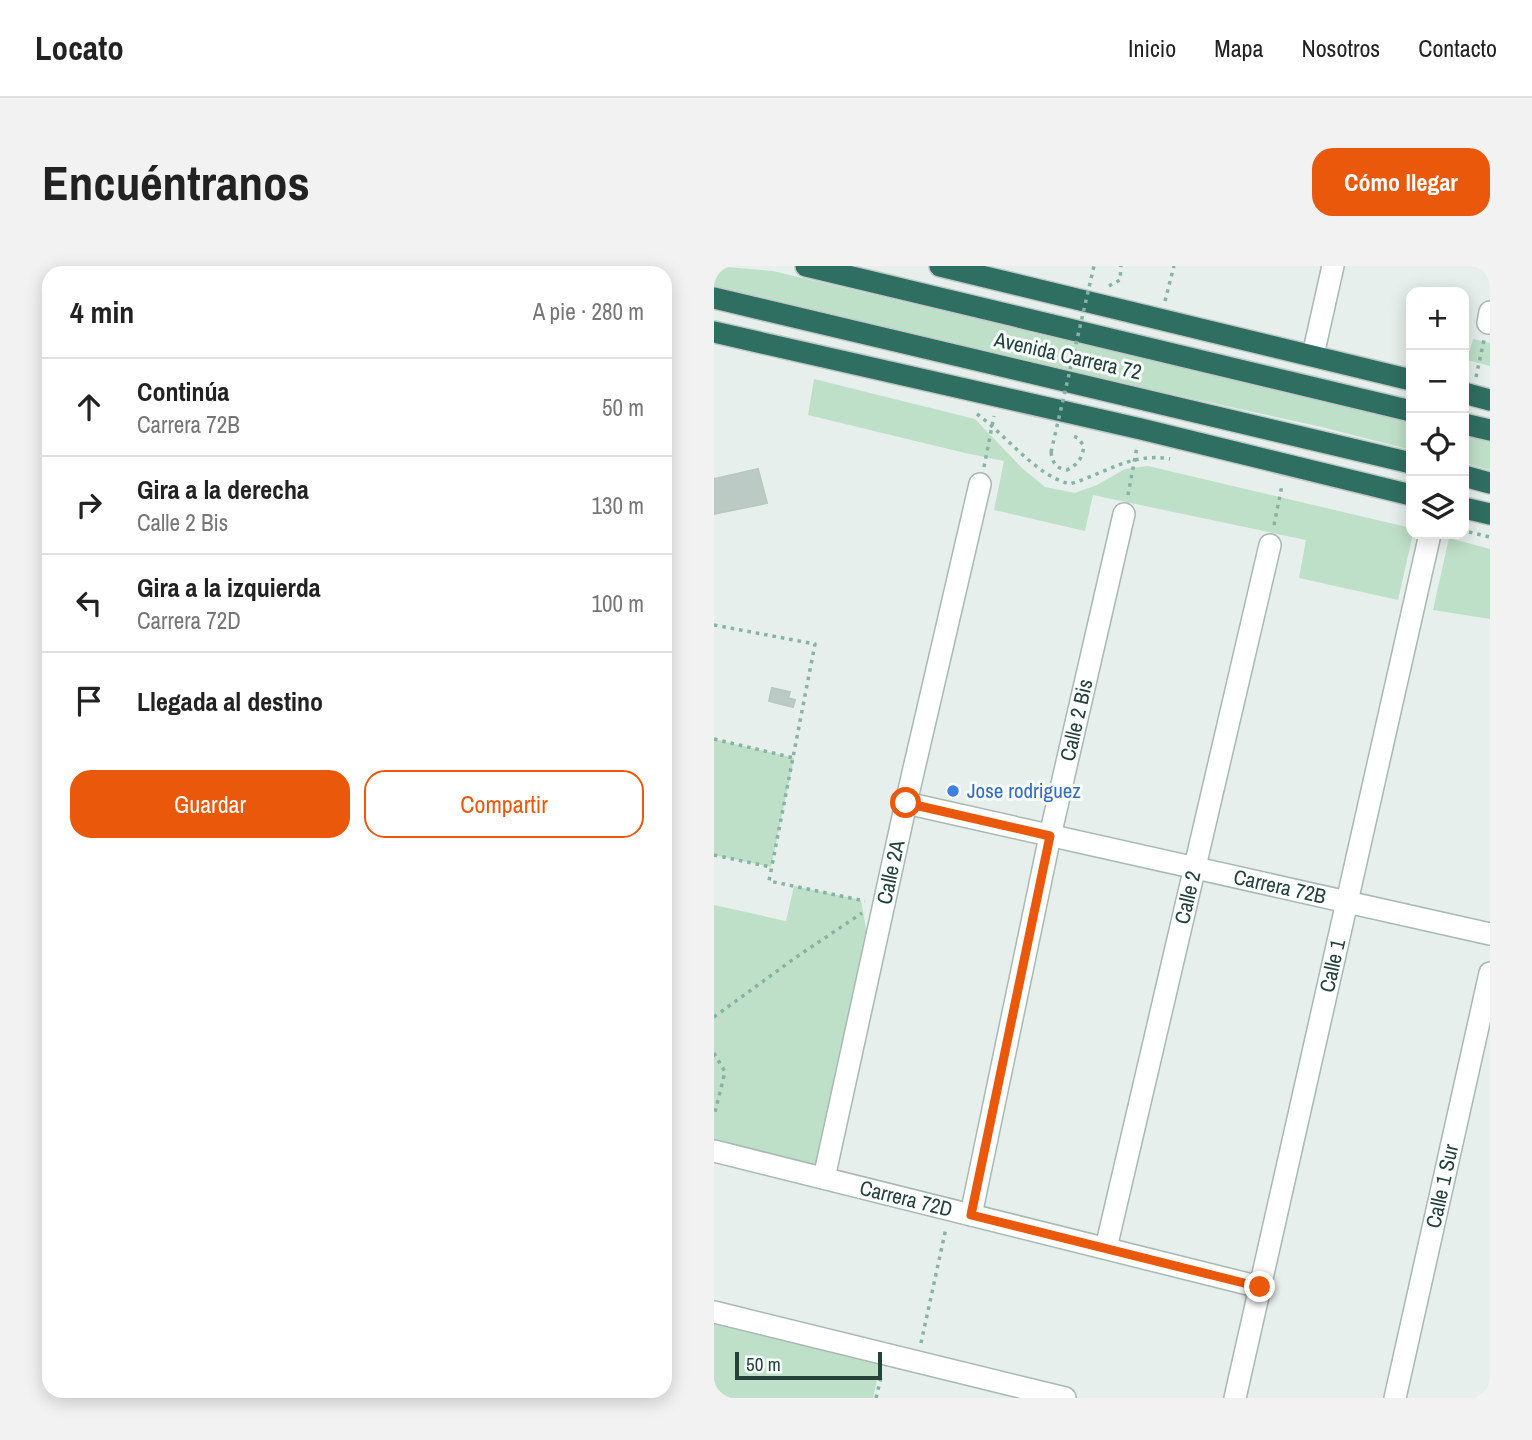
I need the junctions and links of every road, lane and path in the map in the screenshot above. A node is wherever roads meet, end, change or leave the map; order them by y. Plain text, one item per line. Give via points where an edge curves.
1 (806, 266) edge
2 (927, 266) edge
3 (940, 266) edge
4 (1094, 266) edge
5 (1121, 266) edge
6 (1174, 266) edge
7 (1333, 266) edge
8 (1108, 286) dead end
9 (714, 298) edge
10 (995, 311) junction
11 (1489, 318) edge
12 (1161, 319) junction
13 (714, 332) edge
14 (1313, 355) junction
15 (1406, 379) edge
16 (1475, 396) edge
17 (998, 397) junction
18 (1406, 410) edge
19 (973, 412) dead end
20 (1469, 425) edge
21 (992, 426) junction
22 (1140, 429) junction
23 (1490, 430) edge
24 (1068, 434) dead end
25 (1135, 458) junction
26 (1177, 460) dead end
27 (1406, 462) edge
28 (1469, 477) edge
29 (1271, 480) dead end
30 (1490, 482) edge
31 (980, 484) joint
32 (1406, 494) edge
33 (1469, 509) edge
34 (1124, 514) joint
35 (1490, 514) edge
36 (1469, 532) edge
37 (1490, 537) edge
38 (1429, 539) edge
39 (1270, 545) joint
40 (714, 625) edge
41 (714, 739) edge
42 (794, 758) junction
43 (906, 803) junction
44 (1050, 836) junction
45 (714, 855) edge
46 (771, 867) junction
47 (1195, 867) junction
48 (873, 903) dead end
49 (1346, 903) junction
50 (866, 909) dead end
51 (1490, 933) edge
52 (1490, 973) edge
53 (714, 1017) edge
54 (714, 1053) edge
55 (714, 1116) edge
56 (714, 1151) edge
57 (824, 1178) junction
58 (960, 1213) junction
59 (1106, 1248) junction
60 (1260, 1287) junction
61 (714, 1312) edge
62 (919, 1352) dead end
63 (886, 1354) junction
64 (876, 1398) edge
65 (1065, 1398) edge
66 (1235, 1398) edge
67 (1395, 1398) edge

1 - 10 highway, Avenida Carrera 72
2 - 10 highway
3 - 12 highway
4 - 24 path, bridge via 1051,452 1052,462 1067,470 1083,456 1078,438
5 - 8 path via 1120,280
6 - 12 path
7 - 14 street
9 - 27 highway, Avenida Carrera 72
10 - 18 highway, Avenida Carrera 72
11 - 16 path
12 - 14 highway
13 - 17 highway
14 - 15 highway
17 - 21 path
17 - 22 highway
19 - 21 path
20 - 23 highway
21 - 25 path via 1043,470 1070,484
21 - 31 path
22 - 25 path
22 - 32 highway
25 - 26 path
25 - 34 path
28 - 30 highway
29 - 39 path via 1283,483
31 - 43 street, Calle 2A
33 - 35 highway
34 - 44 street, Calle 2 Bis
36 - 37 path
38 - 49 street, Calle 1
39 - 47 street, Calle 2
40 - 42 path via 815,644
41 - 42 path
42 - 46 path
43 - 44 street, Carrera 72B
43 - 57 street, Calle 2A
44 - 47 street, Carrera 72B
44 - 58 street, Calle 2 Bis
45 - 46 path
46 - 48 path via 769,881
47 - 49 street, Carrera 72B
47 - 59 street, Calle 2
49 - 51 street, Carrera 72B
49 - 60 street, Calle 1
50 - 53 path
52 - 67 street, Calle 1 Sur
54 - 55 path via 726,1072
56 - 57 street, Carrera 72D
57 - 58 street, Carrera 72D
58 - 59 street, Carrera 72D
58 - 62 path
59 - 60 street, Carrera 72D
60 - 66 street, Calle 1
61 - 63 street
63 - 64 path
63 - 65 street

